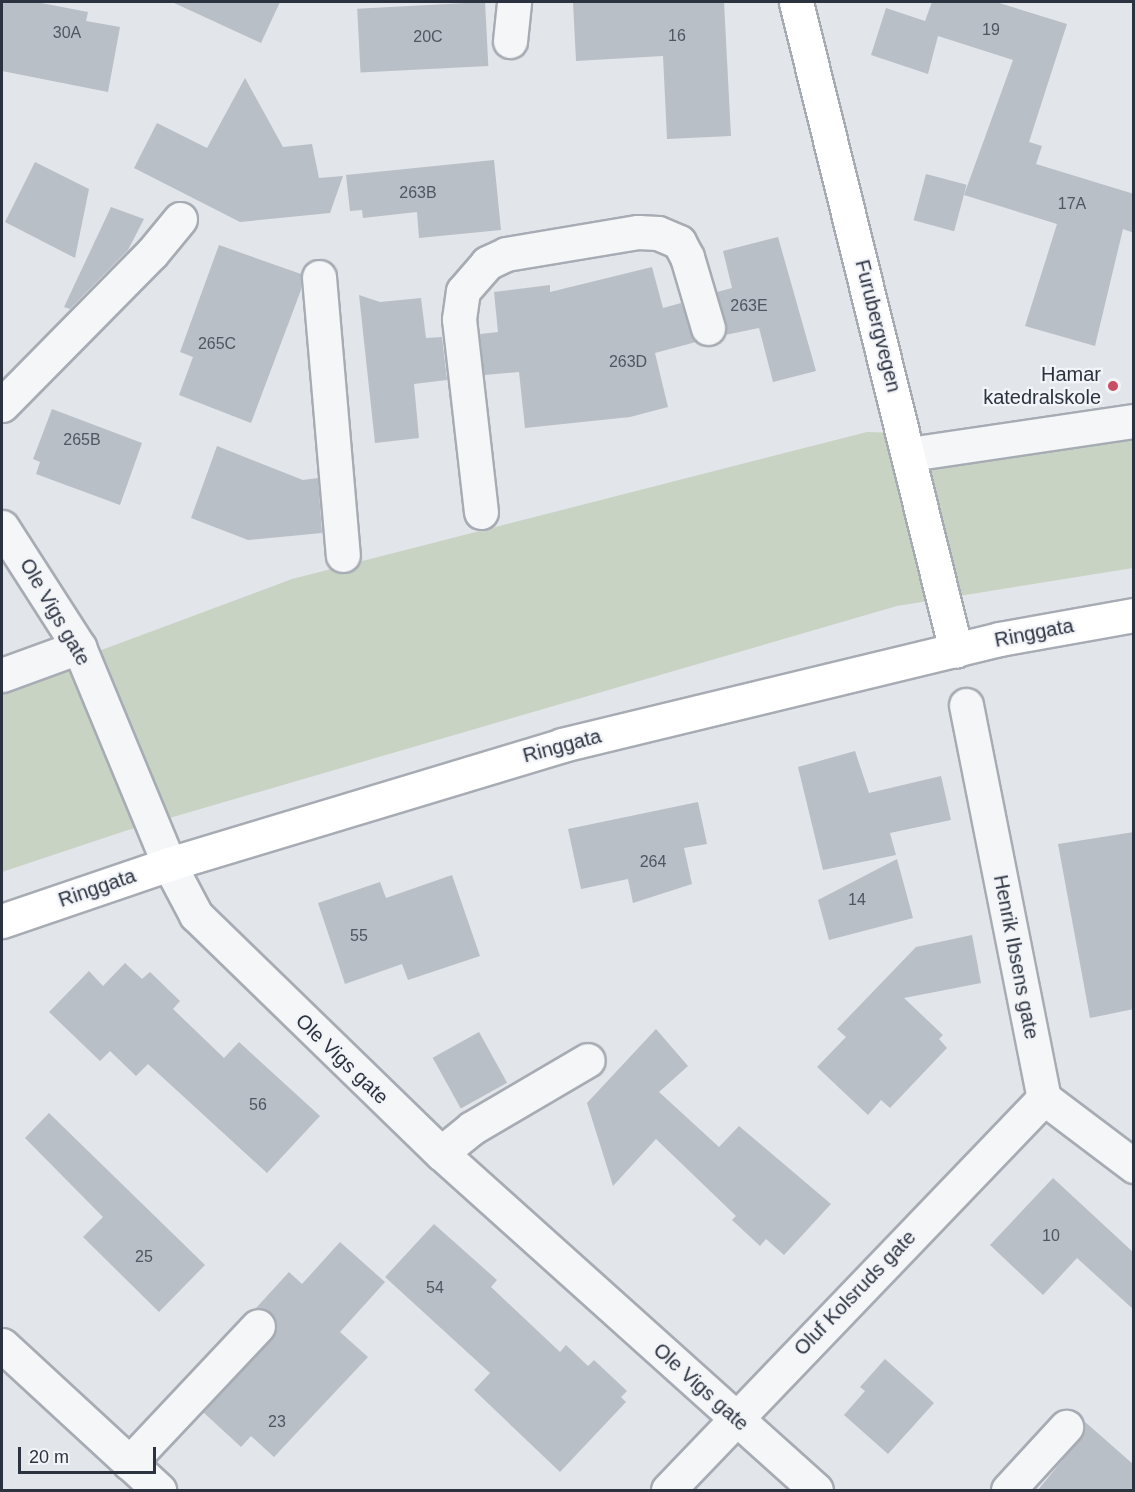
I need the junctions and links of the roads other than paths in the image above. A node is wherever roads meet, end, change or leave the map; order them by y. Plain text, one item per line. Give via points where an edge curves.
1 (514, 2) edge
2 (796, 2) edge
3 (510, 41) dead end
4 (180, 219) dead end
5 (319, 277) dead end
6 (708, 328) dead end
7 (2, 405) edge
8 (1134, 421) edge
9 (910, 454) junction
10 (481, 512) dead end
11 (2, 527) edge
12 (343, 555) dead end
13 (1134, 615) edge
14 (79, 647) junction
15 (956, 651) junction
16 (2, 675) edge
17 (966, 705) dead end
18 (169, 864) junction
19 (2, 921) edge
20 (588, 1059) dead end
21 (1044, 1098) junction
22 (441, 1154) junction
23 (1134, 1166) edge
24 (258, 1326) dead end
25 (2, 1345) edge
26 (735, 1417) junction
27 (1066, 1427) dead end
28 (129, 1463) junction
29 (159, 1491) edge
30 (668, 1491) edge
31 (816, 1491) edge
32 (1008, 1491) edge

1 - 3 street
2 - 9 main road, Furubergvegen
4 - 7 street via 152,254
5 - 12 street
6 - 10 street via 687,257 679,242 658,233 506,254 487,263 463,291 459,320
8 - 9 street
9 - 15 main road, Furubergvegen
11 - 14 street, Ole Vigs gate
13 - 15 main road, Ringgata
14 - 16 street
14 - 18 street, Ole Vigs gate
15 - 18 main road, Ringgata via 562,745
17 - 21 street, Henrik Ibsens gate
18 - 19 main road, Ringgata
18 - 22 street, Ole Vigs gate via 196,915
20 - 22 street via 471,1128
21 - 23 street
21 - 26 street, Oluf Kolsruds gate
22 - 26 street, Ole Vigs gate
24 - 28 street
25 - 28 street
26 - 30 street, Oluf Kolsruds gate
26 - 31 street, Ole Vigs gate
27 - 32 street
28 - 29 street

